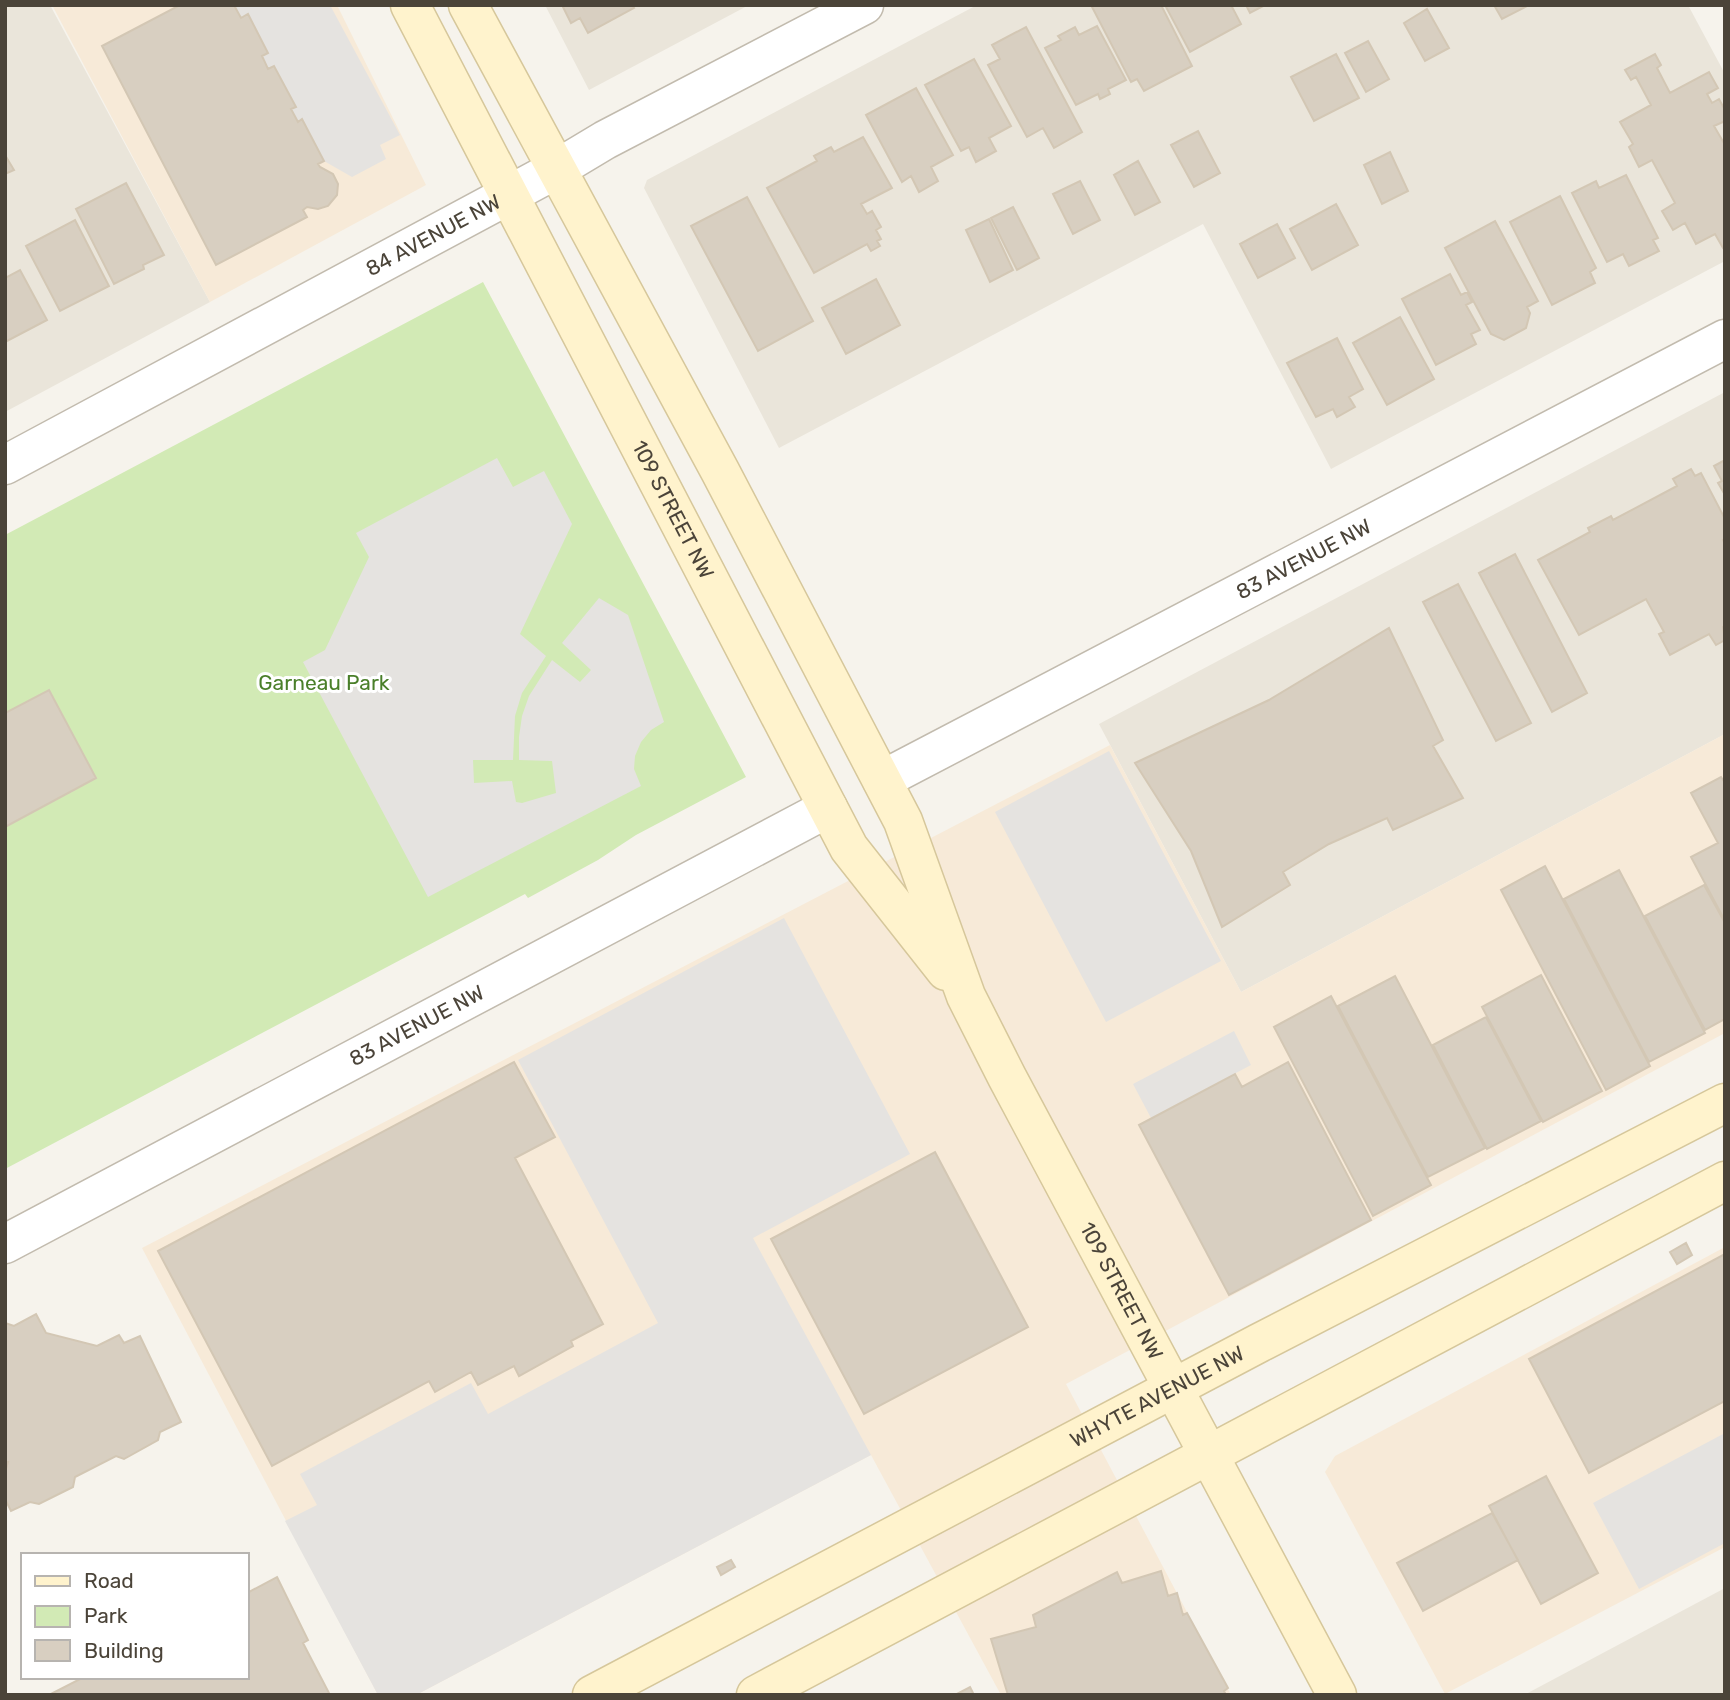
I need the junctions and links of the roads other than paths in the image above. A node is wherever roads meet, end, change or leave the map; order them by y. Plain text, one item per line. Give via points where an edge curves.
1 (410, 5) edge
2 (468, 5) edge
3 (864, 5) edge
4 (555, 170) junction
5 (509, 194) junction
6 (1725, 340) edge
7 (5, 465) edge
8 (881, 780) junction
9 (828, 808) junction
10 (965, 996) junction
11 (1725, 1103) edge
12 (1725, 1181) edge
13 (5, 1244) edge
14 (1173, 1388) junction
15 (1209, 1454) junction
16 (592, 1695) edge
17 (756, 1695) edge
18 (1337, 1695) edge

1 - 5 main road, 109 STREET NW
2 - 4 main road, 109 STREET NW
3 - 4 street, 84 AVENUE NW
4 - 5 street, 84 AVENUE NW
4 - 8 main road, 109 STREET NW via 720,471
5 - 7 street, 84 AVENUE NW
5 - 9 main road, 109 STREET NW
6 - 8 street, 83 AVENUE NW
8 - 10 main road, 109 STREET NW via 903,821
9 - 10 main road, 109 STREET NW via 849,848
9 - 13 street, 83 AVENUE NW
10 - 14 main road, 109 STREET NW
11 - 14 main road, WHYTE AVENUE NW
12 - 15 main road
14 - 15 main road, 109 STREET NW
14 - 16 main road, WHYTE AVENUE NW
15 - 17 main road
15 - 18 main road, 109 STREET NW

